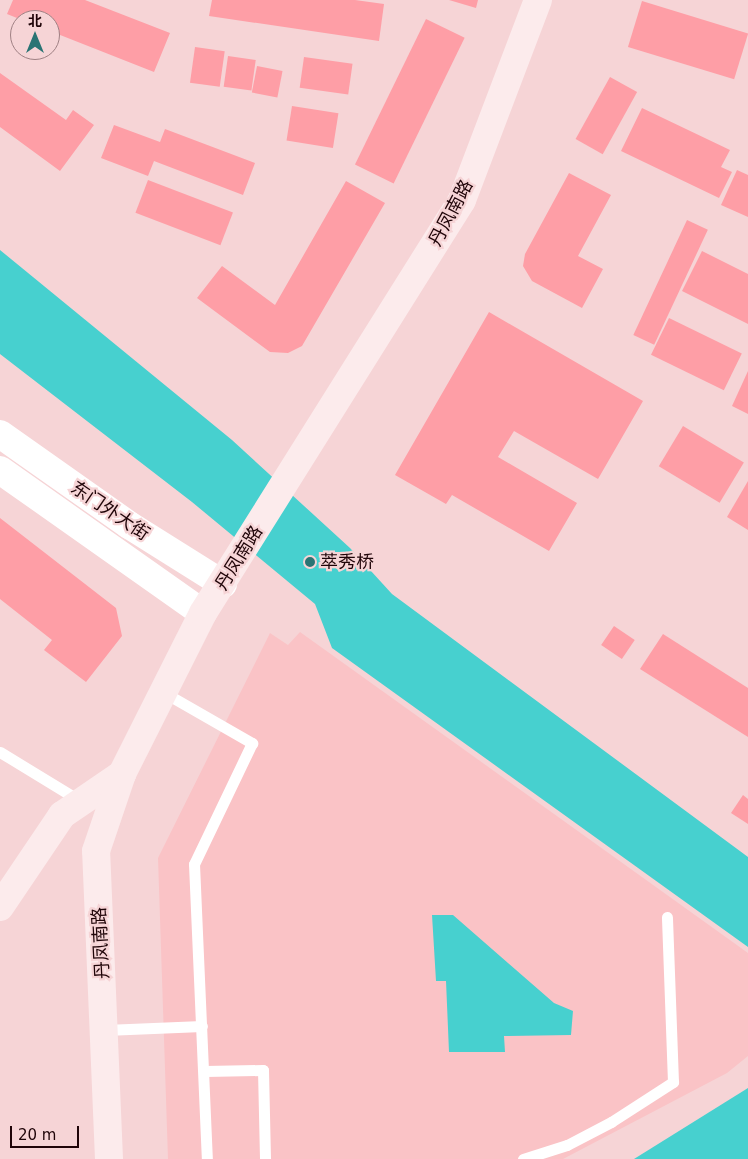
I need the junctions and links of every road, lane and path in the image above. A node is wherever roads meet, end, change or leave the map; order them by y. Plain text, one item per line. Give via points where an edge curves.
1 (538, 0) edge
2 (0, 434) edge
3 (0, 470) edge
4 (223, 584) junction
5 (203, 613) junction
6 (163, 692) junction
7 (0, 752) edge
8 (122, 774) junction
9 (82, 802) junction
10 (108, 817) junction
11 (0, 907) edge
12 (667, 917) dead end
13 (202, 1026) junction
14 (105, 1030) junction
15 (205, 1071) junction
16 (109, 1159) edge
17 (207, 1159) edge
18 (265, 1159) edge
19 (523, 1159) edge

1 - 4 main road, 丹凤南路 via 462,200
2 - 4 street, 东门外大街 via 129,525
3 - 5 street, 东门外大街
4 - 5 main road, 丹凤南路
5 - 6 main road, 丹凤南路
6 - 8 main road, 丹凤南路
6 - 13 lane via 252,743 194,864
7 - 9 lane
8 - 9 main road
8 - 10 main road, 丹凤南路
9 - 10 lane
9 - 11 main road via 62,815
10 - 14 main road, 丹凤南路 via 96,850
12 - 19 lane via 673,1082 611,1122 567,1145
13 - 14 lane
13 - 15 lane
14 - 16 main road, 丹凤南路
15 - 17 lane
15 - 18 lane via 263,1070

